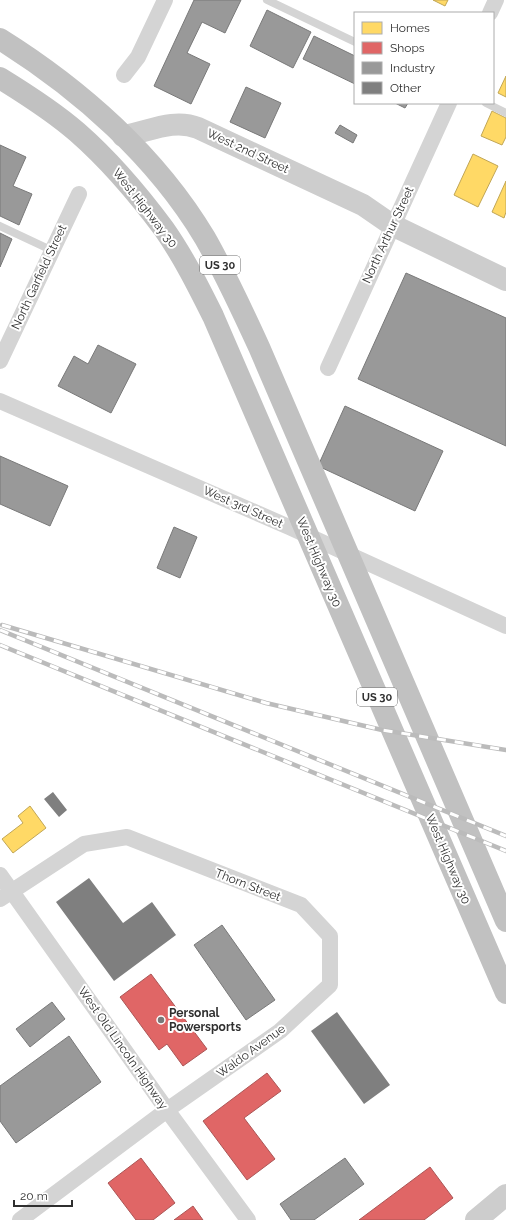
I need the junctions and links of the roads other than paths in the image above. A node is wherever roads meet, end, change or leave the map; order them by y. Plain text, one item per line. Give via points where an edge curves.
1 (165, 0) edge
2 (267, 0) edge
3 (496, 0) edge
4 (490, 12) edge
5 (0, 39) edge
6 (354, 42) edge
7 (124, 75) dead end
8 (0, 78) edge
9 (449, 104) edge
10 (488, 104) edge
11 (506, 113) edge
12 (123, 136) junction
13 (79, 194) dead end
14 (392, 225) junction
15 (0, 226) edge
16 (51, 250) junction
17 (506, 280) edge
18 (0, 361) edge
19 (328, 368) dead end
20 (0, 401) edge
21 (506, 626) edge
22 (0, 875) edge
23 (6, 895) edge
24 (506, 921) edge
25 (330, 985) joint
26 (506, 993) edge
27 (167, 1110) junction
28 (506, 1195) edge
29 (24, 1219) edge
30 (248, 1220) edge
31 (476, 1220) edge

1 - 7 street via 138,57
2 - 6 lane
3 - 4 street
5 - 12 highway, US 30 via 22,52 71,89
8 - 26 highway, West Highway 30 / US 30 via 53,113 98,152 164,229 195,281 213,316
9 - 14 street, North Arthur Street
10 - 11 lane
12 - 14 street, West 2nd Street via 158,127 188,124 363,205
12 - 24 highway, US 30 via 158,174 187,212 204,237 243,312
13 - 16 street, North Garfield Street
14 - 17 street, West 2nd Street
14 - 19 street, North Arthur Street
15 - 16 lane
16 - 18 street, North Garfield Street
20 - 21 street, West 3rd Street via 289,527
22 - 23 street, West Old Lincoln Highway
23 - 25 street, Thorn Street via 84,844 127,837 300,905 330,936
23 - 27 street, West Old Lincoln Highway
25 - 27 street, Waldo Avenue via 280,1031
27 - 29 street, Waldo Avenue
27 - 30 street, West Old Lincoln Highway
28 - 31 street

